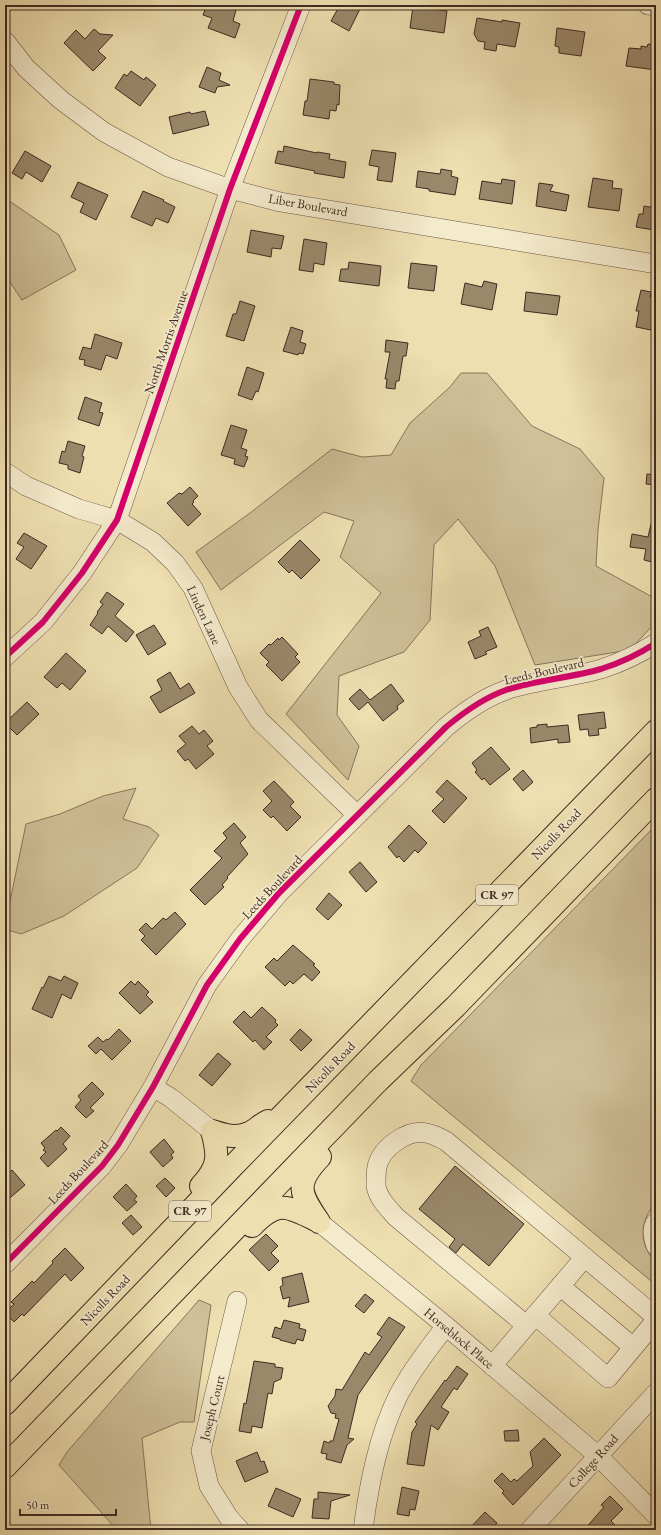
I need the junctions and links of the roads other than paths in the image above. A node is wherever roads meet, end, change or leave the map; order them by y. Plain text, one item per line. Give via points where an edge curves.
1 (301, 5) edge
2 (648, 5) edge
3 (656, 6) edge
4 (5, 41) edge
5 (230, 189) junction
6 (656, 264) edge
7 (5, 472) edge
8 (117, 520) junction
9 (656, 643) edge
10 (5, 657) edge
11 (656, 731) edge
12 (656, 799) edge
13 (357, 815) junction
14 (455, 1008) junction
15 (153, 1087) junction
16 (283, 1116) junction
17 (212, 1131) junction
18 (319, 1222) junction
19 (656, 1222) edge
20 (656, 1246) edge
21 (585, 1257) junction
22 (5, 1264) edge
23 (560, 1286) junction
24 (178, 1288) junction
25 (237, 1301) dead end
26 (99, 1307) junction
27 (656, 1317) edge
28 (531, 1320) junction
29 (656, 1320) edge
30 (446, 1326) junction
31 (633, 1347) junction
32 (492, 1366) junction
33 (656, 1393) edge
34 (5, 1404) edge
35 (50, 1421) junction
36 (597, 1455) junction
37 (5, 1467) edge
38 (5, 1482) edge
39 (656, 1516) edge
40 (240, 1530) edge
41 (363, 1530) edge
42 (530, 1530) edge

1 - 5 street, North Morris Avenue
2 - 3 street
4 - 5 street, Liber Boulevard via 26,68 61,100 104,132 168,167
5 - 6 street, Liber Boulevard via 280,202
5 - 8 street, North Morris Avenue
7 - 8 street, Linden Lane via 26,486 79,509
8 - 10 street, North Morris Avenue via 82,573 43,622
8 - 13 street, Linden Lane via 153,542 175,563 193,588 238,687 259,720
9 - 13 street, Leeds Boulevard via 616,664 505,690 477,704 446,726
11 - 16 highway, Nicolls Road / CR 97
12 - 14 highway
13 - 15 street, Leeds Boulevard via 279,894 230,952 207,984
14 - 18 highway via 385,1089 308,1170 302,1183 304,1196
14 - 24 highway via 378,1081
15 - 17 street
15 - 22 street, Leeds Boulevard via 118,1145 102,1166
16 - 17 highway via 243,1135 229,1136
16 - 26 highway, Nicolls Road / CR 97
17 - 26 highway via 217,1152 213,1172 136,1254
18 - 24 highway via 289,1208 269,1211 235,1245
18 - 30 street, Horseblock Place
19 - 20 street via 652,1232
21 - 23 street
21 - 27 street
21 - 28 street via 446,1141 426,1133 411,1133 396,1140 384,1152 377,1166 376,1187 382,1202 396,1217
23 - 28 street
23 - 31 street
24 - 35 highway
25 - 40 street, Joseph Court via 201,1452 209,1486 229,1518
26 - 34 highway, Nicolls Road / CR 97
28 - 31 street via 608,1378
28 - 32 street
29 - 31 street
30 - 32 street, Horseblock Place
30 - 41 street via 399,1394 390,1413 376,1457
32 - 36 street, Horseblock Place
33 - 36 street, College Road
35 - 37 highway
35 - 38 highway
36 - 39 street, Horseblock Place
36 - 42 street, College Road

